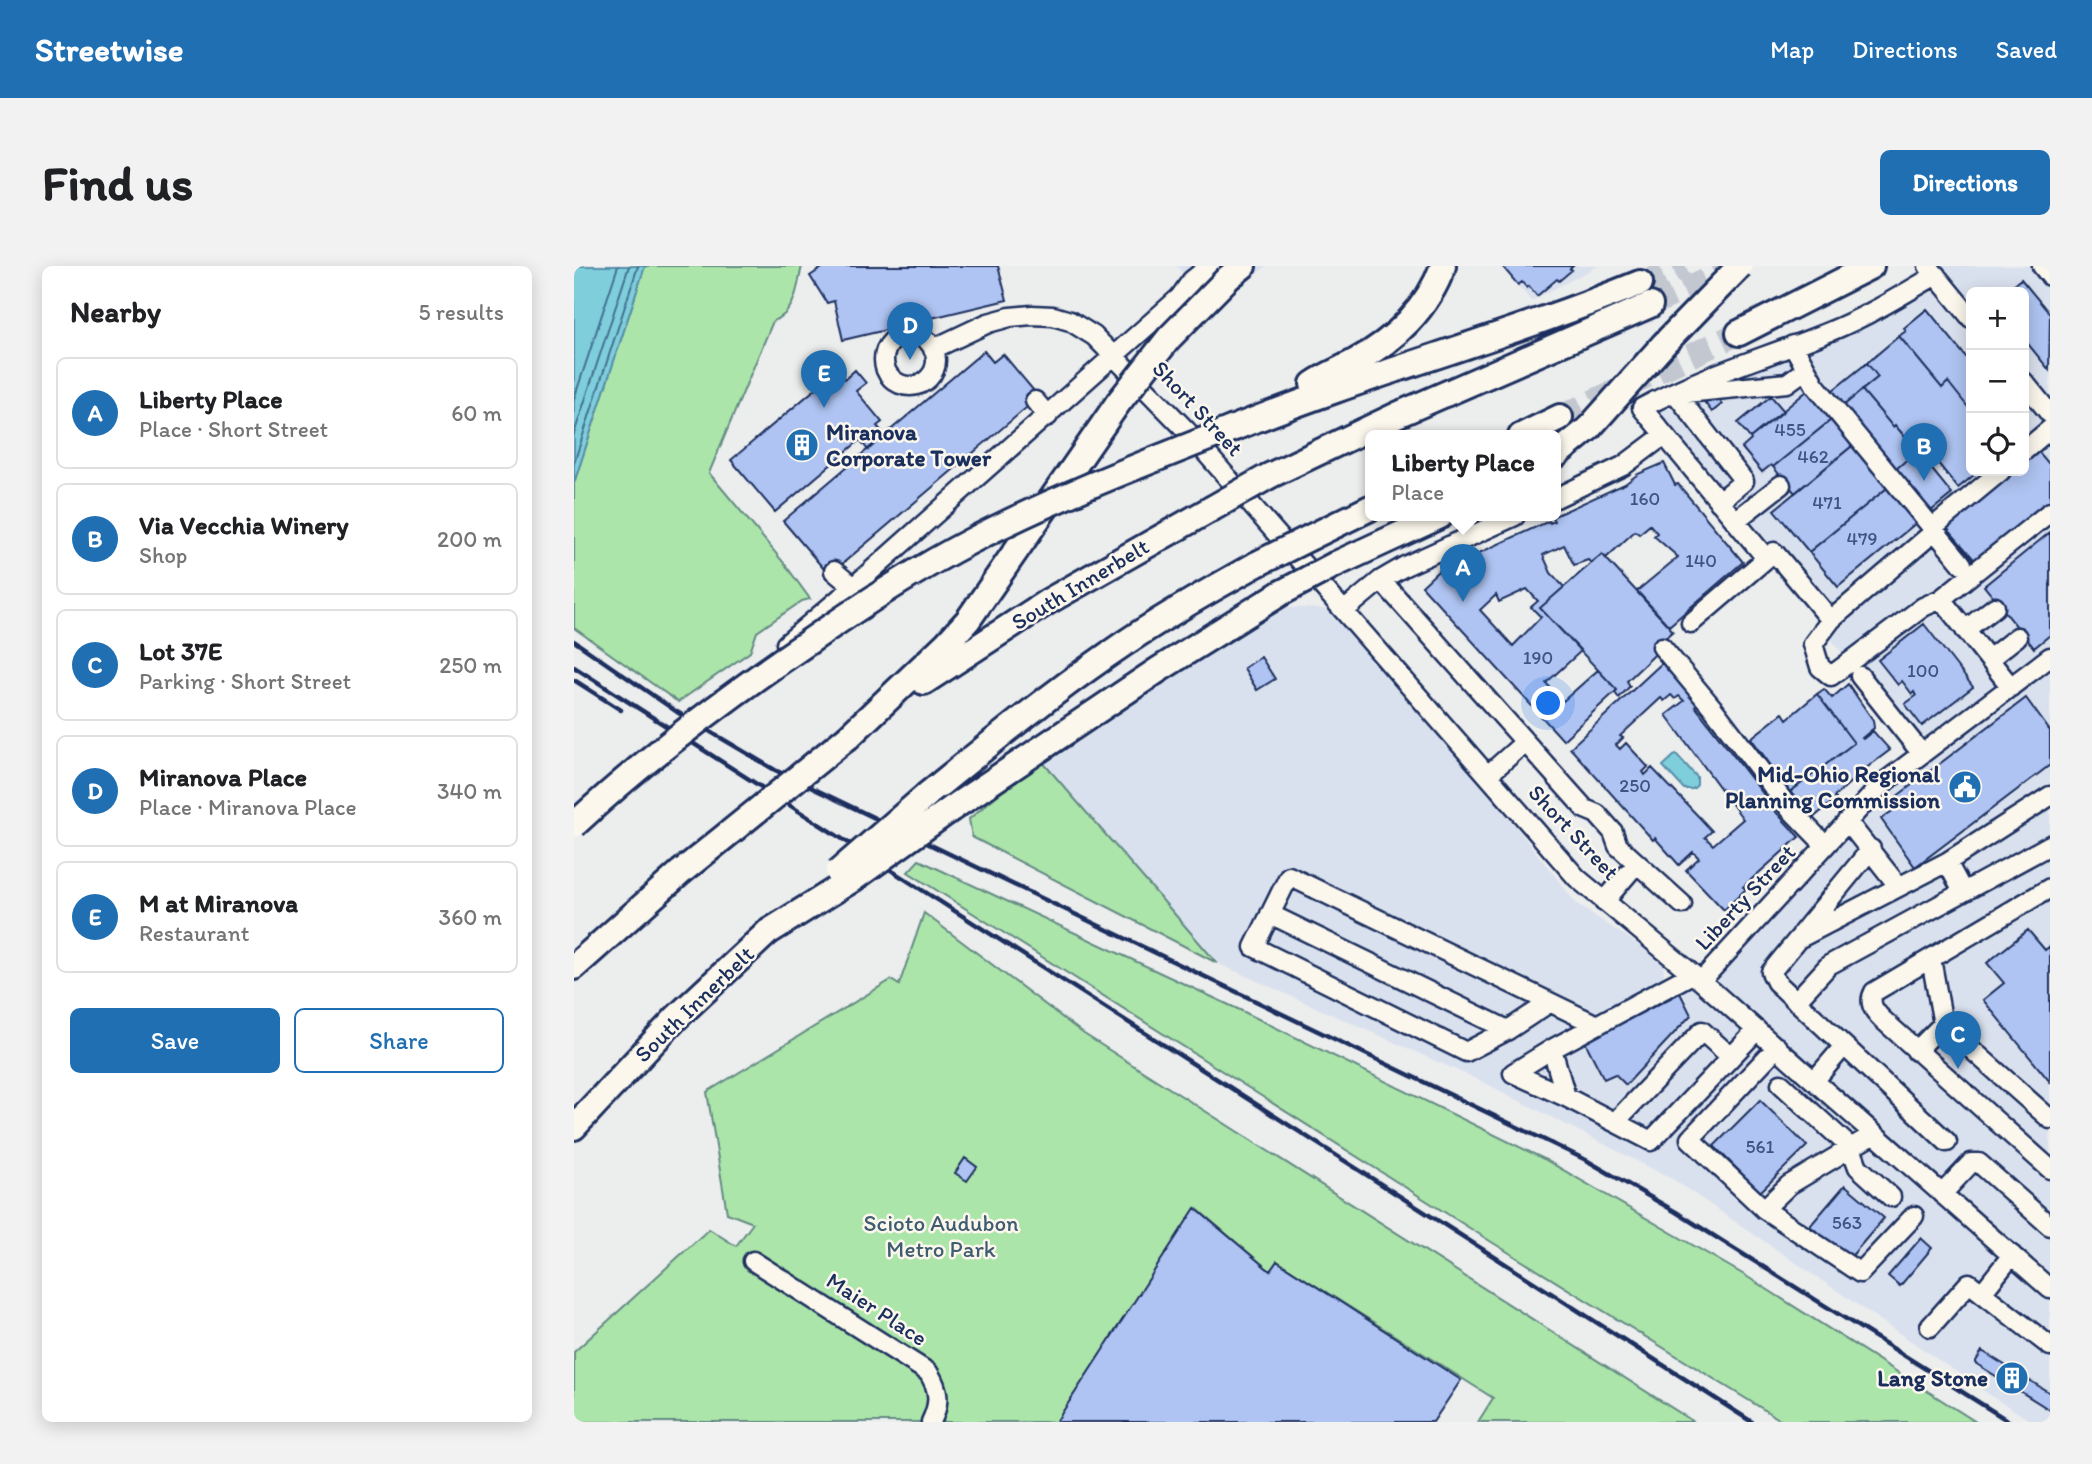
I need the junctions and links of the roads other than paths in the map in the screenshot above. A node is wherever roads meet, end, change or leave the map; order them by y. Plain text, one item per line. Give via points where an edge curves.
1 (1181, 266) edge
2 (1443, 266) edge
3 (1740, 266) edge
4 (1871, 266) edge
5 (2042, 266) edge
6 (1227, 270) edge
7 (1932, 271) edge
8 (2050, 276) edge
9 (1192, 281) junction
10 (1966, 312) edge
11 (1740, 333) tunnel mouth
12 (1793, 345) junction
13 (933, 349) dead end
14 (1114, 355) junction
15 (1805, 370) junction
16 (2044, 393) edge
17 (1035, 401) dead end
18 (1276, 411) junction
19 (2050, 414) edge
20 (1048, 416) junction
21 (1560, 417) tunnel mouth
22 (2050, 429) edge
23 (1365, 430) edge
24 (1366, 430) edge
25 (1533, 430) edge
26 (1663, 436) junction
27 (2029, 447) edge
28 (1561, 451) edge
29 (1995, 476) edge
30 (1781, 485) dead end
31 (1561, 496) edge
32 (1719, 502) junction
33 (1365, 510) edge
34 (2050, 512) edge
35 (1429, 521) edge
36 (1504, 521) edge
37 (1735, 521) junction
38 (1934, 530) junction
39 (1766, 558) junction
40 (834, 570) dead end
41 (1965, 571) junction
42 (1381, 580) junction
43 (853, 587) junction
44 (1941, 599) junction
45 (1995, 607) dead end
46 (1345, 610) junction
47 (1832, 620) junction
48 (1691, 623) dead end
49 (1965, 630) junction
50 (2017, 637) dead end
51 (786, 644) dead end
52 (1662, 647) dead end
53 (2050, 657) edge
54 (1989, 659) junction
55 (1860, 676) dead end
56 (2011, 687) junction
57 (848, 737) junction
58 (1525, 742) junction
59 (1922, 754) junction
60 (1489, 774) junction
61 (2050, 796) edge
62 (1847, 821) junction
63 (574, 825) edge
64 (1825, 845) junction
65 (2050, 845) edge
66 (1871, 849) junction
67 (1947, 862) junction
68 (1637, 863) junction
69 (1899, 887) junction
70 (2050, 888) edge
71 (1963, 892) junction
72 (1604, 902) junction
73 (1682, 904) dead end
74 (1270, 914) junction
75 (768, 932) junction
76 (1798, 939) junction
77 (1931, 959) junction
78 (574, 967) edge
79 (1697, 977) junction
80 (1796, 1001) junction
81 (1549, 1003) junction
82 (1942, 1024) junction
83 (1597, 1025) junction
84 (1508, 1030) junction
85 (1757, 1031) junction
86 (1844, 1046) junction
87 (1777, 1047) junction
88 (1552, 1049) junction
89 (1916, 1051) junction
90 (1731, 1058) junction
91 (1814, 1080) junction
92 (1781, 1084) dead end
93 (1566, 1097) junction
94 (2050, 1119) edge
95 (1616, 1121) junction
96 (574, 1127) edge
97 (1874, 1134) junction
98 (1947, 1142) dead end
99 (1851, 1148) junction
100 (2050, 1169) edge
101 (1942, 1194) junction
102 (1891, 1198) dead end
103 (1764, 1209) junction
104 (1914, 1216) dead end
105 (2050, 1226) edge
106 (2012, 1255) junction
107 (753, 1261) dead end
108 (2050, 1289) edge
109 (1982, 1293) junction
110 (1930, 1327) dead end
111 (2050, 1346) edge
112 (939, 1419) edge

1 - 9 street
2 - 18 highway via 1422,306 1395,336 1317,381
3 - 28 highway, bridge via 1589,428
4 - 11 highway
5 - 8 street
6 - 9 street
6 - 57 highway, bridge via 1118,403 968,620
7 - 10 street
7 - 12 street via 1845,325
9 - 14 street
12 - 15 street
12 - 26 street via 1642,408
13 - 14 street, Short Street via 988,323 1032,315 1070,321
14 - 20 street
14 - 46 street, Short Street
15 - 32 street via 1787,383 1686,393 1679,398 1744,481
15 - 38 street
16 - 19 street
17 - 20 street
18 - 24 highway, South Innerbelt, bridge via 1531,324 1645,294
18 - 63 highway, bridge via 1098,481 969,542 856,609 682,731
20 - 43 street
21 - 25 highway
22 - 27 street
23 - 57 highway, South Innerbelt, bridge via 1269,476 1113,563 982,643
26 - 31 street via 1623,466
26 - 32 street
29 - 38 street
30 - 37 street
32 - 37 street
33 - 75 highway, South Innerbelt, bridge via 1256,564 1106,656 928,794
34 - 41 street
35 - 75 highway, bridge via 1281,593 1168,663
36 - 42 street
37 - 39 street
38 - 41 street
38 - 47 street
39 - 47 street via 1774,552
39 - 48 street
40 - 43 street
41 - 44 street
42 - 46 street
42 - 58 street
43 - 51 street
44 - 47 street via 1923,607 1830,676 1820,667 1813,644
44 - 49 street
45 - 49 street
46 - 60 street, Short Street
49 - 54 street
50 - 54 street
52 - 64 street via 1789,808
53 - 56 street, Liberty Street
54 - 56 street
55 - 59 street
56 - 59 street, Liberty Street
57 - 78 highway, South Innerbelt, bridge via 681,872
58 - 60 street
58 - 68 street via 1585,809 1597,814 1613,832 1618,846
59 - 62 street, Liberty Street via 1882,784
60 - 72 street, Short Street via 1560,859
61 - 67 street
62 - 64 street, Liberty Street
62 - 66 street
64 - 79 street, Liberty Street
65 - 71 street
66 - 69 street
66 - 76 street
67 - 69 street
67 - 71 street
68 - 72 street
68 - 73 street
69 - 76 street
70 - 77 street
71 - 80 street via 1829,965
72 - 79 street, Short Street
74 - 81 street via 1289,876
74 - 84 street
74 - 84 street via 1254,947 1466,1052
75 - 96 highway, South Innerbelt via 677,1017
76 - 80 street via 1771,972
77 - 82 street
77 - 89 street via 1871,998 1873,1010
79 - 83 street, Liberty Street
79 - 85 street, Short Street
80 - 86 street
81 - 83 street
81 - 84 street
82 - 89 street
82 - 94 street
83 - 88 street, Liberty Street
85 - 87 street, Short Street
85 - 90 street
86 - 91 street
86 - 98 street
87 - 91 street, Short Street
87 - 103 street via 1690,1139
88 - 93 street
88 - 93 street, Liberty Street via 1513,1073
89 - 100 street
90 - 95 street via 1651,1141
90 - 95 street via 1702,1031
91 - 97 street, Short Street
92 - 99 street
93 - 95 street
97 - 99 street
97 - 101 street, Short Street
99 - 102 street via 1858,1167
99 - 103 street via 1789,1185
101 - 105 street via 1971,1163 1979,1163
101 - 106 street, Short Street
103 - 104 street via 1860,1273
106 - 108 street, Short Street
106 - 109 street
107 - 112 street, Maier Place via 928,1372 938,1392
109 - 110 street via 1969,1283
109 - 111 street

